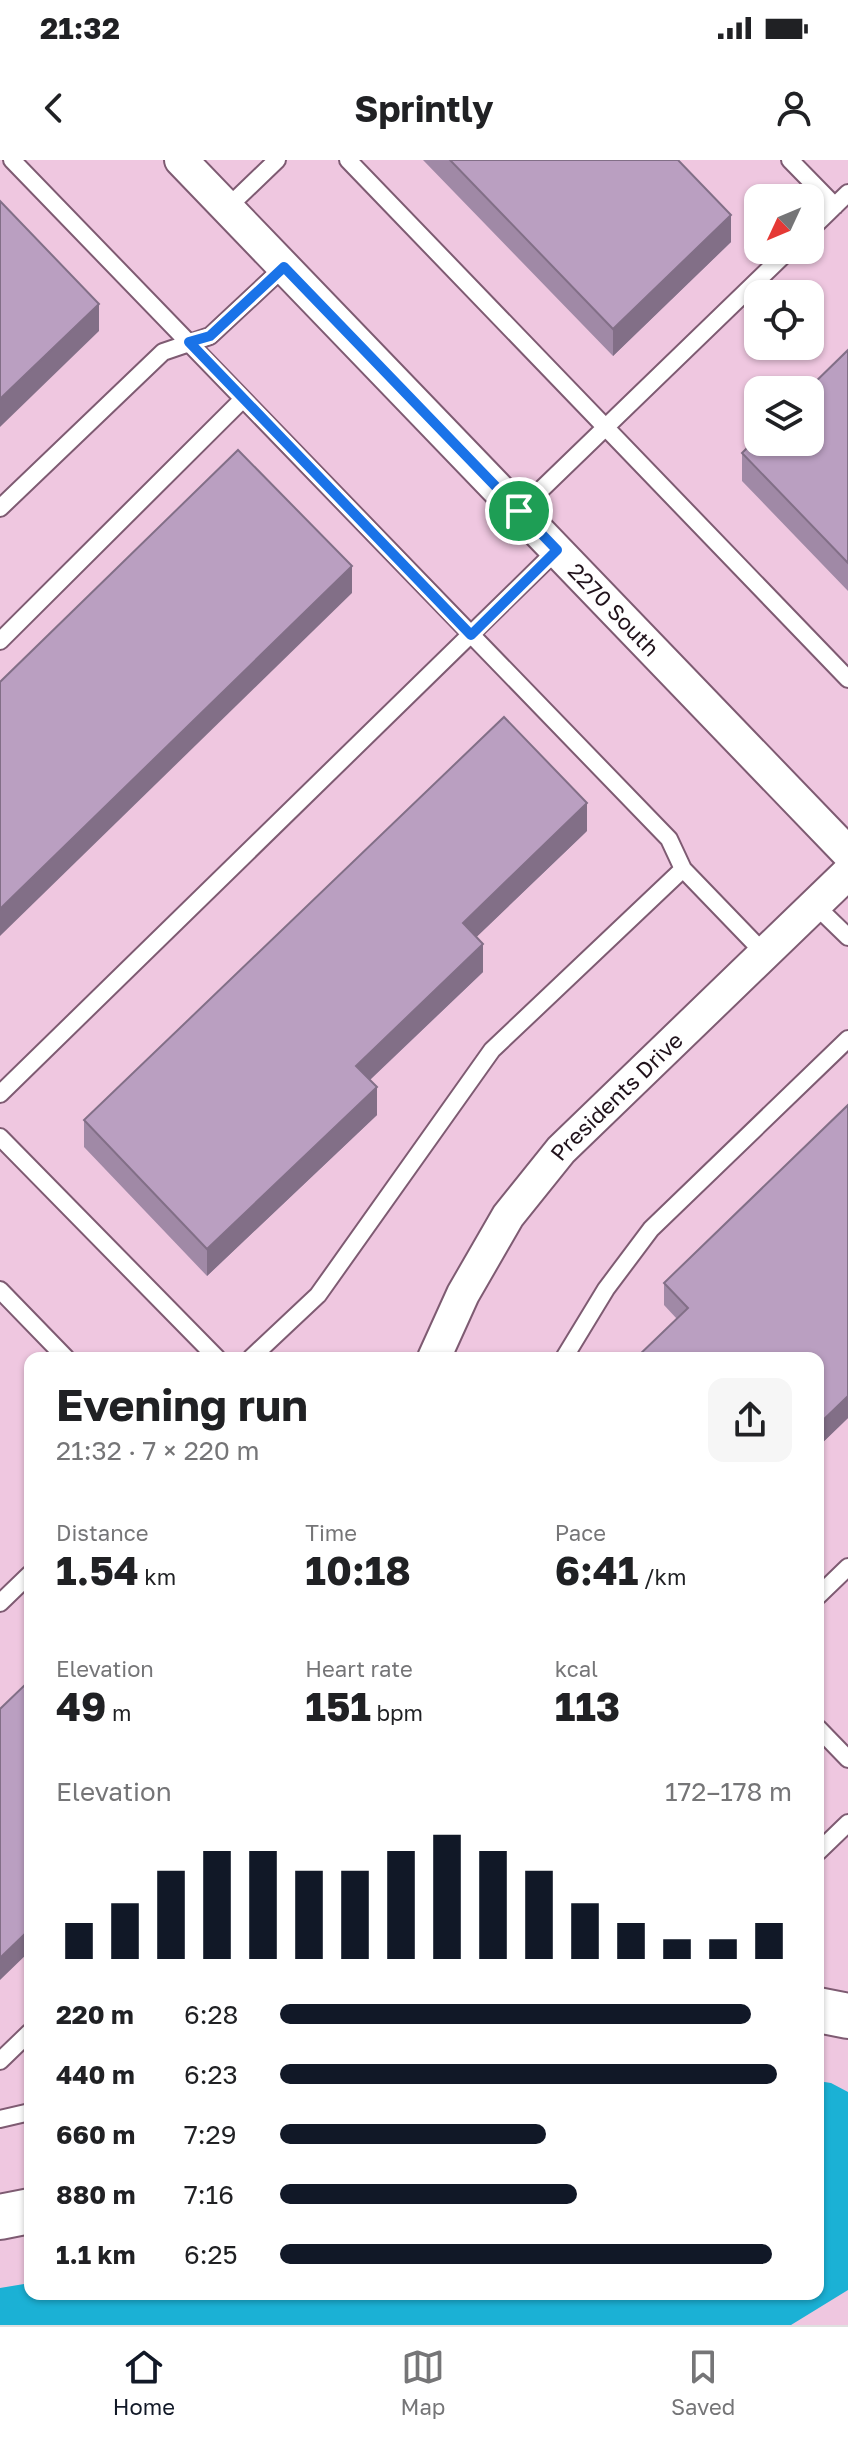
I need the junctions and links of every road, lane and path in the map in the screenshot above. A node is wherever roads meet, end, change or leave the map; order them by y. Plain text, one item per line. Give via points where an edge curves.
1 (12, 160) edge
2 (181, 160) edge
3 (277, 160) edge
4 (348, 160) edge
5 (790, 160) edge
6 (848, 193) edge
7 (835, 206) junction
8 (227, 208) junction
9 (824, 217) edge
10 (775, 264) edge
11 (284, 267) junction
12 (189, 342) junction
13 (243, 399) junction
14 (606, 427) junction
15 (0, 508) edge
16 (519, 511) junction
17 (557, 550) junction
18 (471, 635) junction
19 (0, 641) edge
20 (848, 679) edge
21 (848, 853) edge
22 (683, 869) junction
23 (848, 873) edge
24 (815, 905) junction
25 (848, 937) edge
26 (764, 953) junction
27 (848, 1039) edge
28 (0, 1094) edge
29 (0, 1137) edge
30 (0, 1290) edge
31 (60, 1352) edge
32 (211, 1352) edge
33 (257, 1352) edge
34 (437, 1352) edge
35 (568, 1352) edge
36 (848, 1567) edge
37 (24, 1580) edge
38 (824, 1590) edge
39 (0, 1603) edge
40 (824, 1734) edge
41 (848, 1759) edge
42 (848, 1823) edge
43 (824, 1846) edge
44 (824, 2011) edge
45 (848, 2016) edge
46 (24, 2038) edge
47 (0, 2061) edge
48 (24, 2113) edge
49 (0, 2119) edge
50 (24, 2212) edge
51 (0, 2217) edge

1 - 12 lane
2 - 8 street, 2270 South
3 - 8 lane
4 - 14 lane
5 - 7 lane
6 - 7 lane
7 - 9 lane
8 - 11 street, 2270 South
10 - 14 lane
11 - 12 lane via 210,336
11 - 16 street, 2270 South
12 - 13 lane
12 - 15 lane via 163,352
13 - 18 lane
13 - 19 lane
14 - 16 lane
14 - 20 lane
16 - 17 street, 2270 South
17 - 18 lane
17 - 21 street, 2270 South
18 - 22 lane via 669,839
18 - 28 lane
22 - 26 lane
22 - 33 lane via 492,1050 318,1295
23 - 24 street, Presidents Drive
24 - 25 lane
24 - 26 street, Presidents Drive
26 - 34 street, Presidents Drive via 561,1150 508,1216
27 - 35 lane via 651,1229
29 - 32 lane
30 - 31 lane
36 - 38 lane
37 - 39 lane
40 - 41 lane
42 - 43 lane
44 - 45 street
46 - 47 lane
48 - 49 lane
50 - 51 street

